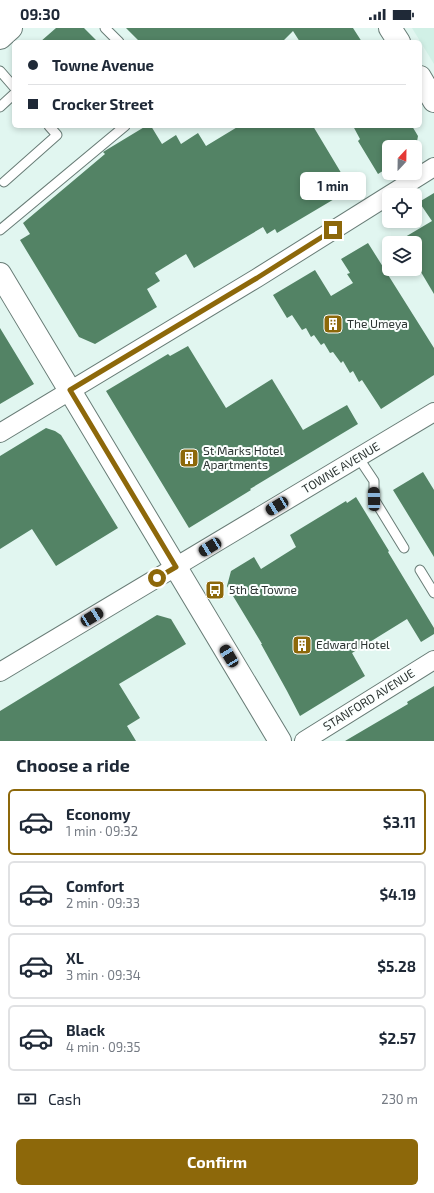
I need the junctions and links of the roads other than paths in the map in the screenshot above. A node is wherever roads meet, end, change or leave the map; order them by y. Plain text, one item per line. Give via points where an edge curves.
1 (10, 28) edge
2 (105, 28) edge
3 (390, 28) edge
4 (0, 38) edge
5 (117, 40) edge
6 (398, 40) edge
7 (0, 71) edge
8 (422, 80) edge
9 (12, 85) edge
10 (12, 96) edge
11 (434, 101) edge
12 (0, 107) edge
13 (51, 128) edge
14 (123, 128) edge
15 (434, 167) edge
16 (4, 182) dead end
17 (0, 230) edge
18 (0, 274) edge
19 (70, 390) junction
20 (434, 412) edge
21 (0, 433) edge
22 (358, 457) junction
23 (404, 548) dead end
24 (176, 567) junction
25 (420, 570) dead end
26 (434, 593) edge
27 (434, 660) edge
28 (0, 672) edge
29 (280, 741) edge
30 (304, 741) edge

1 - 4 main road
2 - 5 lane
3 - 6 main road
7 - 9 lane
8 - 11 main road
10 - 12 lane
13 - 16 lane via 57,135
14 - 17 lane
15 - 19 street via 257,278
18 - 19 main road
19 - 21 street
19 - 24 main road
20 - 22 street, TOWNE AVENUE
22 - 23 lane via 374,481 374,499
22 - 24 street, TOWNE AVENUE
24 - 28 street, TOWNE AVENUE
24 - 29 main road
25 - 26 lane
27 - 30 street, STANFORD AVENUE

